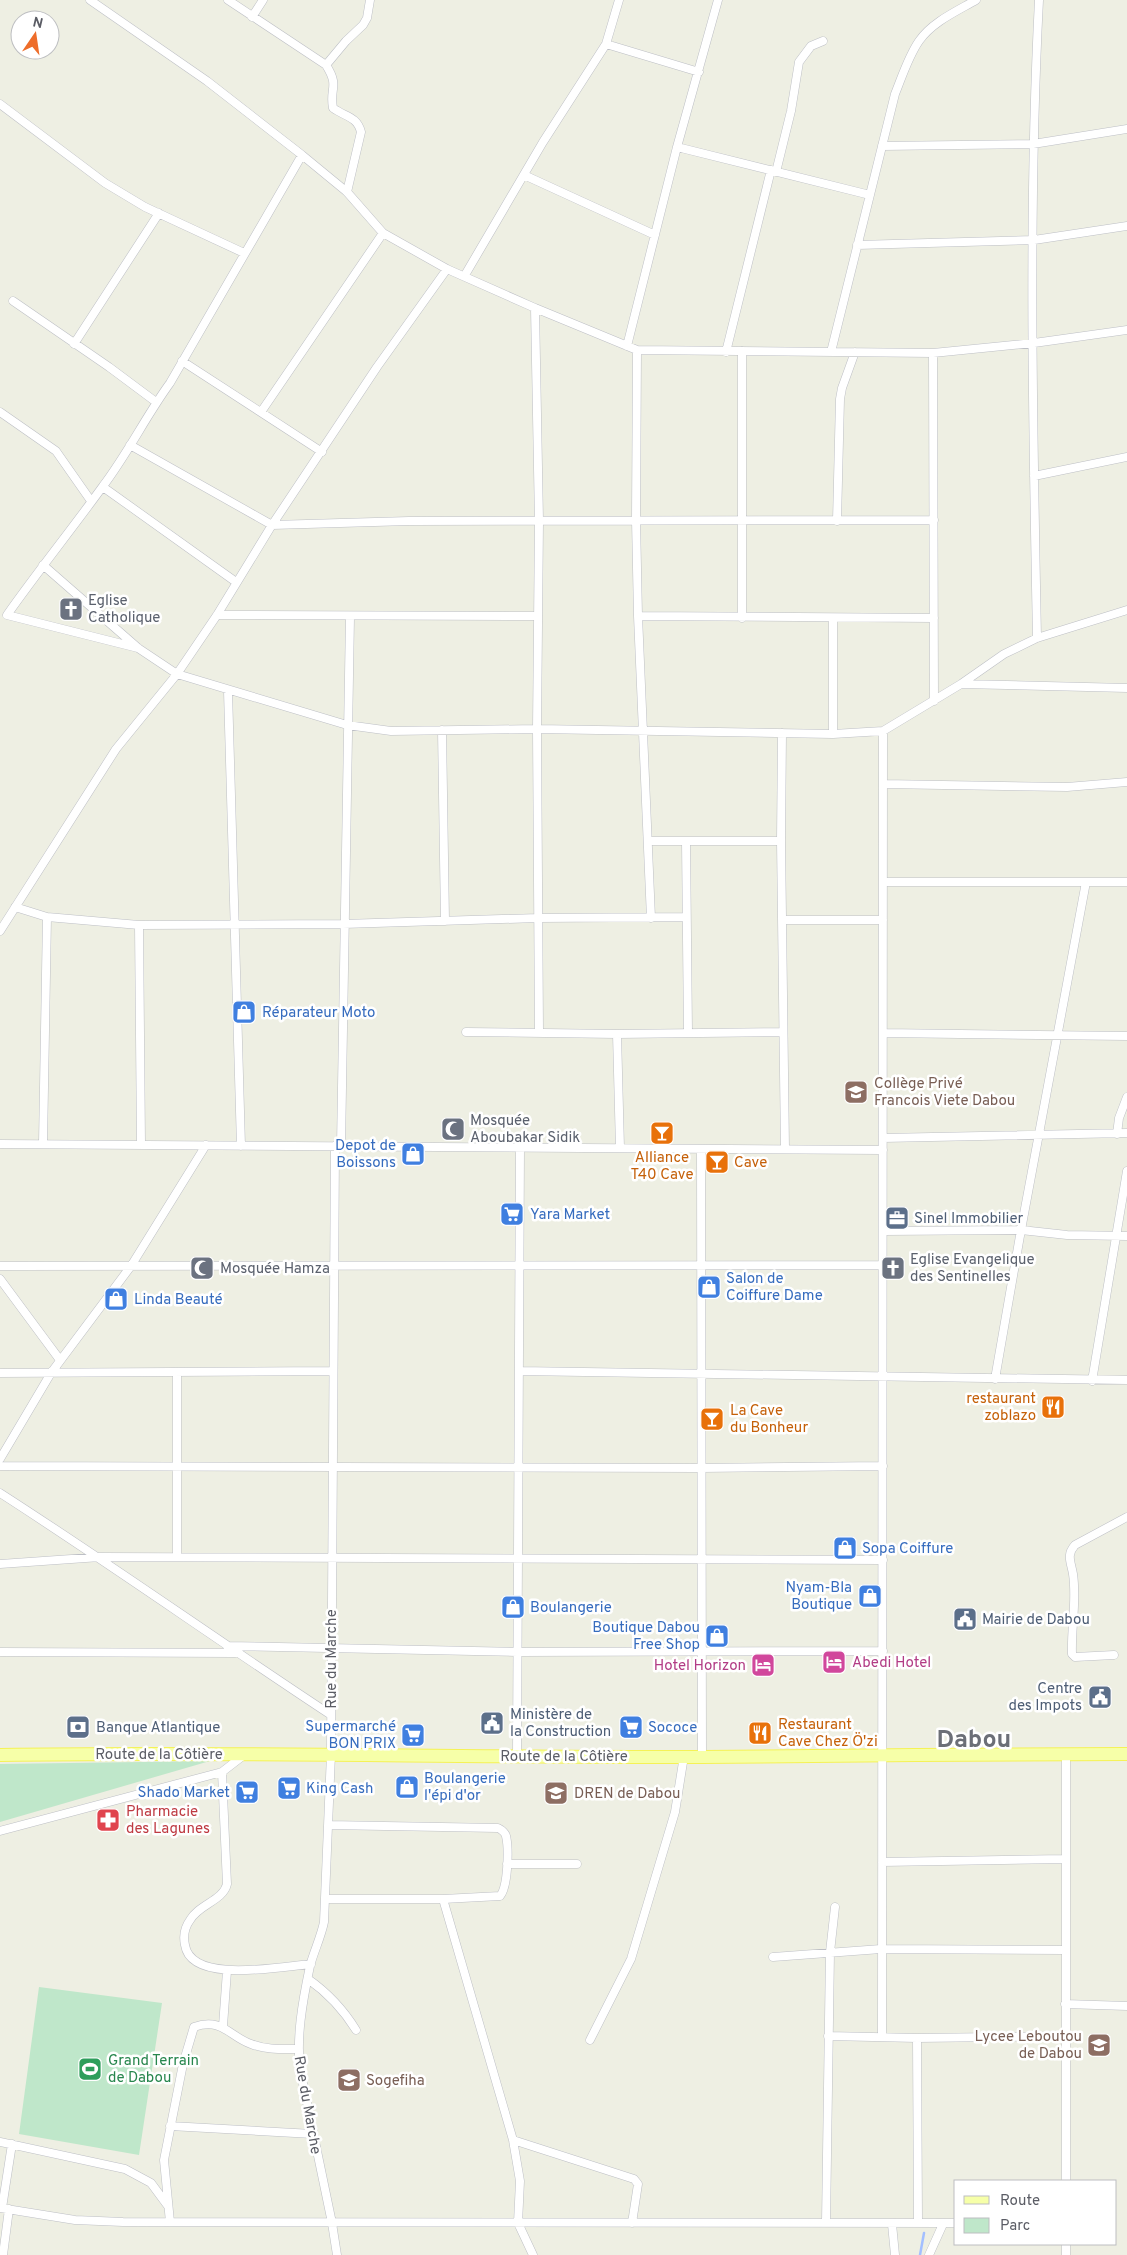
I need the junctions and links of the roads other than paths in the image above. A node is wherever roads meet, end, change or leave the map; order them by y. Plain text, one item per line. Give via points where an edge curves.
1 (90, 0) edge
2 (228, 0) edge
3 (264, 0) edge
4 (370, 0) edge
5 (619, 0) edge
6 (718, 0) edge
7 (976, 0) edge
8 (1039, 0) edge
9 (252, 17) junction
10 (823, 41) dead end
11 (606, 44) junction
12 (326, 65) junction
13 (699, 72) junction
14 (0, 104) edge
15 (1127, 129) edge
16 (1033, 144) junction
17 (882, 146) junction
18 (677, 147) junction
19 (302, 155) junction
20 (773, 171) junction
21 (524, 175) junction
22 (347, 192) junction
23 (870, 195) junction
24 (159, 213) junction
25 (1127, 226) edge
26 (383, 233) junction
27 (655, 235) junction
28 (1034, 240) junction
29 (858, 245) junction
30 (244, 253) junction
31 (447, 269) junction
32 (465, 275) junction
33 (13, 302) dead end
34 (535, 308) junction
35 (1127, 330) edge
36 (1034, 343) junction
37 (74, 344) junction
38 (627, 346) junction
39 (637, 350) junction
40 (742, 351) junction
41 (726, 352) junction
42 (831, 352) junction
43 (855, 352) junction
44 (933, 353) junction
45 (182, 361) junction
46 (156, 402) junction
47 (0, 412) edge
48 (261, 412) junction
49 (130, 445) junction
50 (322, 452) junction
51 (1127, 457) edge
52 (1034, 476) junction
53 (103, 487) junction
54 (91, 501) junction
55 (636, 520) junction
56 (934, 520) junction
57 (539, 521) junction
58 (837, 521) junction
59 (742, 522) junction
60 (272, 525) junction
61 (43, 564) junction
62 (236, 582) junction
63 (1127, 610) edge
64 (3, 613) edge
65 (217, 615) junction
66 (350, 616) junction
67 (538, 616) junction
68 (638, 616) junction
69 (742, 618) junction
70 (833, 618) junction
71 (934, 618) junction
72 (1037, 638) junction
73 (138, 648) junction
74 (177, 674) junction
75 (961, 684) junction
76 (1127, 688) edge
77 (228, 690) junction
78 (934, 701) junction
79 (347, 725) junction
80 (537, 729) junction
81 (442, 730) junction
82 (883, 731) junction
83 (644, 732) junction
84 (782, 734) junction
85 (833, 734) junction
86 (1127, 782) edge
87 (883, 784) junction
88 (649, 841) junction
89 (686, 841) junction
90 (781, 841) junction
91 (883, 882) junction
92 (1086, 882) junction
93 (1127, 882) edge
94 (16, 907) junction
95 (47, 917) junction
96 (686, 917) junction
97 (538, 918) junction
98 (651, 918) junction
99 (782, 920) junction
100 (883, 920) junction
101 (445, 921) junction
102 (235, 924) junction
103 (343, 924) junction
104 (139, 925) junction
105 (0, 931) edge
106 (466, 1032) dead end
107 (539, 1032) junction
108 (783, 1032) junction
109 (688, 1033) junction
110 (883, 1033) junction
111 (617, 1034) junction
112 (1056, 1036) junction
113 (1127, 1036) edge
114 (1127, 1097) edge
115 (1117, 1134) junction
116 (1127, 1134) edge
117 (1038, 1135) junction
118 (883, 1138) junction
119 (0, 1144) edge
120 (43, 1144) junction
121 (141, 1145) junction
122 (206, 1145) junction
123 (241, 1146) junction
124 (338, 1146) junction
125 (520, 1147) junction
126 (620, 1148) junction
127 (701, 1149) junction
128 (785, 1149) junction
129 (883, 1150) junction
130 (1127, 1171) edge
131 (1021, 1230) junction
132 (883, 1231) junction
133 (1127, 1236) edge
134 (1115, 1237) junction
135 (334, 1265) junction
136 (519, 1265) junction
137 (700, 1265) junction
138 (883, 1265) junction
139 (0, 1266) edge
140 (131, 1266) junction
141 (0, 1279) edge
142 (60, 1360) junction
143 (333, 1371) junction
144 (519, 1371) junction
145 (0, 1372) edge
146 (176, 1372) junction
147 (51, 1373) junction
148 (701, 1374) junction
149 (883, 1376) junction
150 (995, 1379) junction
151 (1127, 1380) edge
152 (1092, 1381) junction
153 (0, 1459) edge
154 (0, 1466) edge
155 (177, 1466) junction
156 (332, 1466) junction
157 (883, 1466) junction
158 (518, 1467) junction
159 (701, 1468) junction
160 (0, 1493) edge
161 (1127, 1518) edge
162 (100, 1557) junction
163 (177, 1557) junction
164 (518, 1559) junction
165 (702, 1559) junction
166 (332, 1560) junction
167 (883, 1560) junction
168 (0, 1564) edge
169 (227, 1646) junction
170 (332, 1648) junction
171 (702, 1651) junction
172 (884, 1651) junction
173 (0, 1652) edge
174 (517, 1652) junction
175 (237, 1653) junction
176 (1114, 1655) dead end
177 (331, 1715) junction
178 (246, 1754) junction
179 (331, 1754) junction
180 (883, 1754) junction
181 (1066, 1754) junction
182 (1127, 1754) edge
183 (0, 1755) edge
184 (517, 1755) junction
185 (684, 1756) junction
186 (702, 1757) junction
187 (222, 1772) junction
188 (328, 1825) junction
189 (0, 1831) edge
190 (1065, 1859) junction
191 (882, 1862) junction
192 (507, 1864) junction
193 (577, 1864) dead end
194 (325, 1899) junction
195 (443, 1899) junction
196 (835, 1908) dead end
197 (881, 1949) junction
198 (1064, 1950) junction
199 (830, 1952) junction
200 (773, 1957) dead end
201 (311, 1964) junction
202 (227, 1971) junction
203 (308, 1979) junction
204 (1065, 2004) junction
205 (1127, 2006) edge
206 (223, 2026) junction
207 (356, 2030) dead end
208 (828, 2036) junction
209 (1066, 2036) junction
210 (882, 2038) junction
211 (917, 2038) junction
212 (590, 2040) dead end
213 (298, 2049) junction
214 (170, 2126) junction
215 (313, 2134) junction
216 (513, 2140) junction
217 (0, 2142) edge
218 (12, 2144) junction
219 (1066, 2180) edge
220 (3, 2208) edge
221 (170, 2209) junction
222 (170, 2222) junction
223 (918, 2222) junction
224 (332, 2223) junction
225 (518, 2223) junction
226 (632, 2223) junction
227 (826, 2223) junction
228 (954, 2223) edge
229 (892, 2224) junction
230 (942, 2224) junction
231 (3, 2255) edge
232 (337, 2255) edge
233 (534, 2255) edge
234 (895, 2255) edge
235 (929, 2255) edge

1 - 19 street via 206,81
2 - 9 street
3 - 9 street
4 - 12 street via 363,25
5 - 11 street
6 - 13 street
7 - 17 street via 936,24 920,40 895,94
8 - 16 street
9 - 12 street
10 - 20 street via 811,46 799,62 791,111
11 - 13 street
11 - 21 street
12 - 22 street via 334,78 333,108 354,119 361,132
13 - 18 street
14 - 24 street via 105,183
15 - 16 street
16 - 17 street
16 - 28 street
17 - 23 street
18 - 20 street
18 - 27 street
19 - 22 street
19 - 30 street
20 - 23 street
20 - 41 street
21 - 27 street
21 - 32 street
22 - 26 street
23 - 29 street
24 - 30 street
24 - 37 street
25 - 28 street
26 - 31 street
26 - 48 street
27 - 38 street
28 - 29 street
28 - 36 street
29 - 42 street
30 - 45 street
31 - 32 street
31 - 50 street via 377,367
32 - 34 street
33 - 37 street
34 - 38 street
34 - 57 street
35 - 36 street
36 - 44 street
36 - 52 street
37 - 46 street
38 - 39 street
39 - 41 street
39 - 55 street
40 - 41 street
40 - 42 street
40 - 59 street
42 - 43 street
43 - 44 street
43 - 58 street via 840,399
44 - 56 street
45 - 46 street
45 - 48 street
46 - 49 street
47 - 54 street via 56,450
48 - 50 street
49 - 53 street
49 - 60 street
50 - 60 street
51 - 52 street
52 - 72 street
53 - 54 street
53 - 62 street
54 - 61 street
55 - 57 street
55 - 59 street
55 - 68 street
56 - 58 street
56 - 71 street
57 - 60 street
57 - 67 street
58 - 59 street
59 - 69 street
60 - 62 street
61 - 64 street
61 - 73 street
62 - 65 street
63 - 72 street
64 - 73 street
65 - 66 street
65 - 74 street
66 - 67 street
66 - 79 street, Rue du Marche
67 - 80 street
68 - 69 street
68 - 83 street
69 - 70 street
70 - 71 street
70 - 85 street
71 - 78 street
72 - 75 street via 1004,654
73 - 74 street
74 - 77 street
74 - 94 street via 116,749
75 - 76 street
75 - 78 street
77 - 79 street
77 - 102 street
78 - 82 street
79 - 81 street via 391,731
79 - 103 street, Rue du Marche
80 - 81 street
80 - 83 street
80 - 97 street
81 - 101 street
82 - 85 street
82 - 87 street
83 - 84 street
83 - 88 street
84 - 85 street
84 - 90 street
86 - 87 street via 1067,787
87 - 91 street
88 - 89 street
88 - 98 street
89 - 90 street
89 - 96 street
90 - 99 street
91 - 92 street
91 - 100 street
92 - 93 street
92 - 112 street
94 - 95 street
94 - 105 street
95 - 104 street
95 - 120 street
96 - 98 street
96 - 109 street
97 - 98 street
97 - 101 street
97 - 107 street
99 - 100 street
99 - 108 street
100 - 110 street
101 - 103 street
102 - 103 street
102 - 104 street
102 - 123 street
103 - 124 street, Rue du Marche
104 - 121 street
106 - 107 street
107 - 111 street
108 - 109 street
108 - 128 street
109 - 111 street
110 - 112 street
110 - 118 street
111 - 126 street
112 - 113 street
112 - 117 street
114 - 115 street
115 - 116 street
115 - 117 street
117 - 118 street
117 - 131 street
118 - 129 street
119 - 120 street
120 - 121 street
121 - 122 street
122 - 123 street
122 - 140 street
123 - 124 street
124 - 125 street
124 - 135 street, Rue du Marche
125 - 126 street
125 - 136 street
126 - 127 street
127 - 128 street
127 - 137 street
128 - 129 street
129 - 132 street
130 - 134 street
131 - 132 street
131 - 134 street
131 - 150 street
132 - 138 street
133 - 134 street
134 - 152 street
135 - 136 street
135 - 140 street
135 - 143 street, Rue du Marche
136 - 137 street
136 - 144 street
137 - 138 street
137 - 148 street
138 - 149 street
139 - 140 street
140 - 142 street
141 - 142 street
142 - 147 street
143 - 146 street
143 - 156 street, Rue du Marche
144 - 148 street
144 - 158 street
145 - 147 street
146 - 147 street
146 - 155 street
147 - 153 street
148 - 149 street
148 - 159 street
149 - 150 street
149 - 157 street
150 - 152 street
151 - 152 street
154 - 155 street
155 - 156 street
155 - 163 street
156 - 158 street
156 - 166 street, Rue du Marche
157 - 159 street
157 - 167 street
158 - 159 street
158 - 164 street
159 - 165 street
160 - 162 street
161 - 176 street via 1075,1545 1069,1556 1075,1603 1072,1654 1075,1657
162 - 163 street
162 - 168 street
162 - 169 street
163 - 166 street
164 - 165 street
164 - 166 street
164 - 174 street
165 - 167 street
165 - 171 street
166 - 170 street, Rue du Marche
167 - 172 street
169 - 170 street
169 - 175 street
170 - 174 street
170 - 177 street, Rue du Marche
171 - 172 street
171 - 174 street
171 - 186 street
172 - 180 street
173 - 175 street
174 - 184 street
175 - 177 street
177 - 179 street, Rue du Marche
178 - 179 main road, Route de la Côtière
178 - 183 main road, Route de la Côtière
178 - 187 street
179 - 184 main road, Route de la Côtière
179 - 188 street, Rue du Marche
180 - 181 main road, Route de la Côtière
180 - 186 main road, Route de la Côtière
180 - 191 street
181 - 182 main road, Route de la Côtière
181 - 190 street
184 - 185 main road, Route de la Côtière
185 - 186 main road, Route de la Côtière
185 - 212 street via 675,1812 631,1959
187 - 189 street
187 - 202 street via 225,1890 196,1912 184,1931 184,1944 186,1953 193,1960
188 - 192 street via 498,1828 507,1837
188 - 194 street, Rue du Marche
190 - 191 street
190 - 198 street
191 - 197 street
192 - 193 street
192 - 195 street via 504,1892 500,1896
194 - 195 street
194 - 201 street, Rue du Marche via 321,1937
195 - 216 street
196 - 199 street
197 - 198 street
197 - 199 street
197 - 210 street
198 - 204 street
199 - 200 street
199 - 208 street
201 - 202 street
201 - 203 street, Rue du Marche
202 - 206 street
203 - 207 street via 326,1991
203 - 213 street, Rue du Marche
204 - 205 street
204 - 209 street
206 - 213 street via 249,2044 262,2048
206 - 214 street via 194,2026 182,2064
208 - 210 street
208 - 227 street
209 - 211 street
209 - 219 street
210 - 211 street
211 - 223 street
213 - 215 street, Rue du Marche
214 - 215 street
214 - 221 street via 164,2170
215 - 224 street, Rue du Marche
216 - 225 street via 520,2181
216 - 226 street via 634,2179 638,2184
217 - 218 street
218 - 220 street
218 - 221 street via 125,2170 151,2183
220 - 222 street via 75,2220
220 - 231 street
221 - 222 street
222 - 224 street
223 - 229 street
223 - 230 street
224 - 225 street
224 - 232 street, Rue du Marche
225 - 226 street
225 - 233 street
226 - 227 street
227 - 229 street
228 - 230 street
229 - 234 street
230 - 235 street

